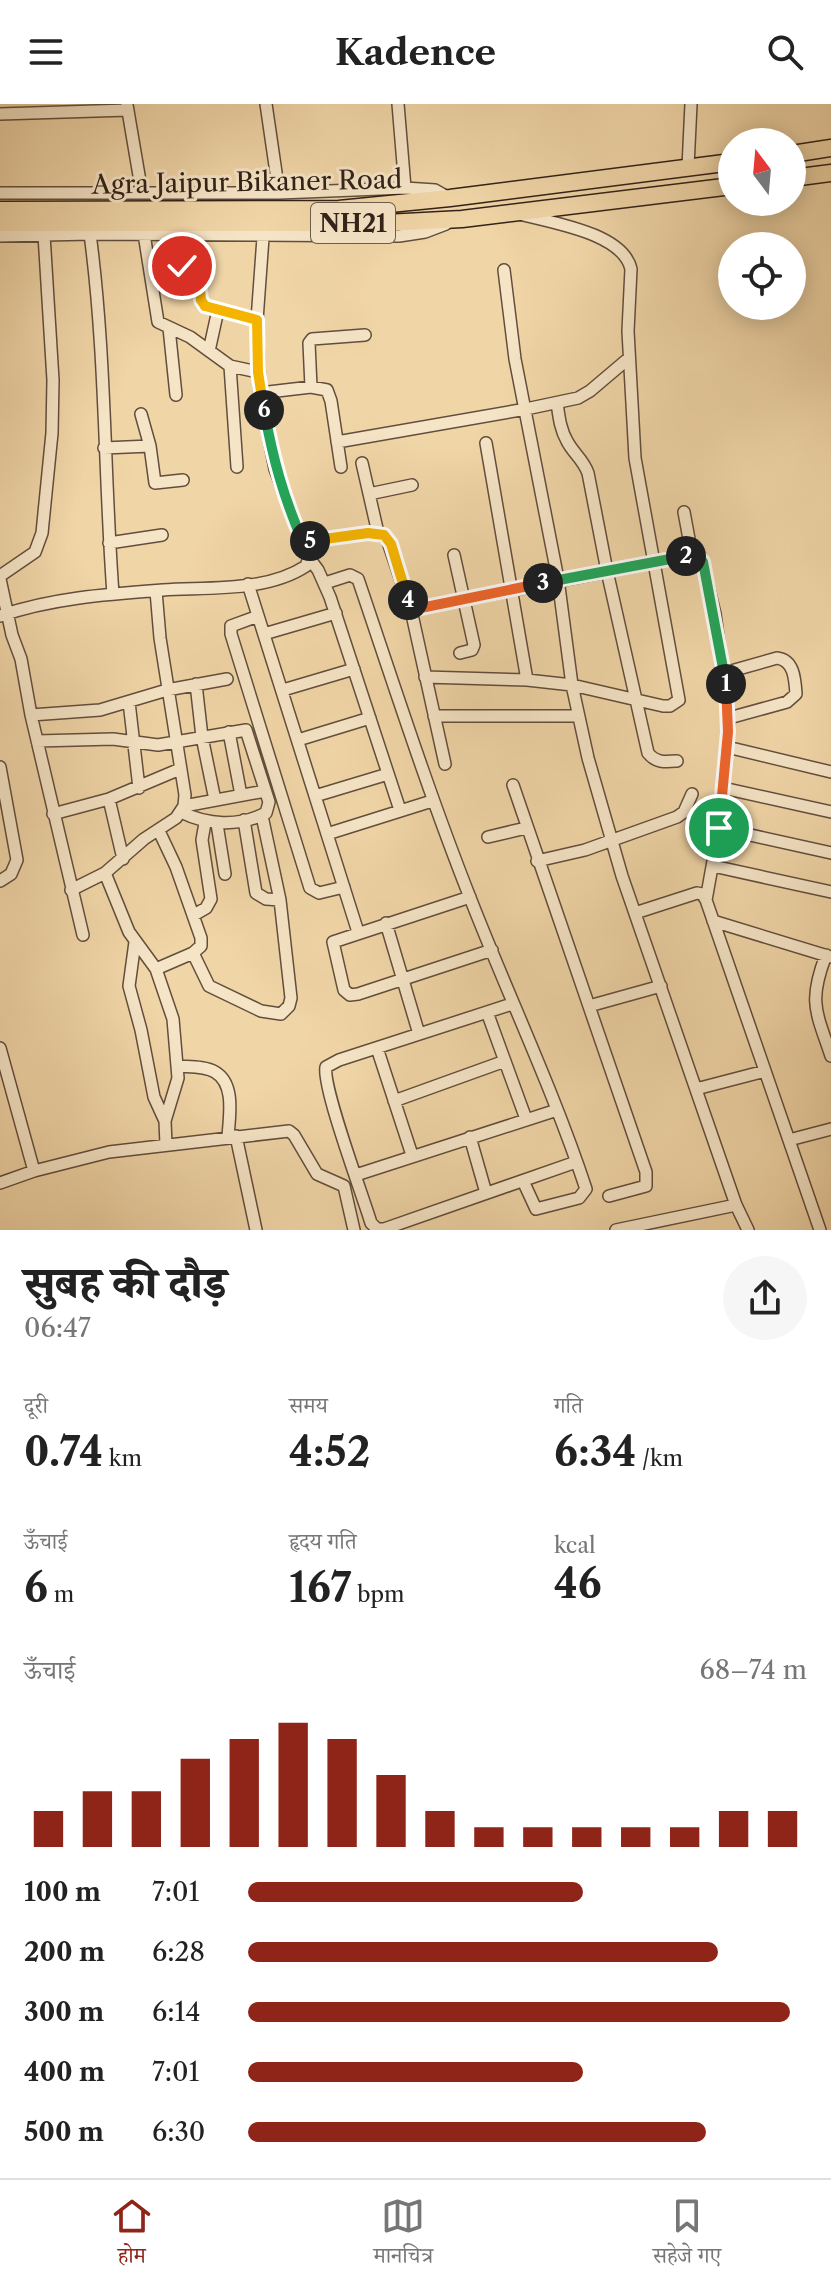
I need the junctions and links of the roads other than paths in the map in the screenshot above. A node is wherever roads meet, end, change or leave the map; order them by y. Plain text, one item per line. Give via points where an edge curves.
1 (266, 104) edge
2 (398, 104) edge
3 (691, 104) edge
4 (101, 107) edge
5 (128, 107) edge
6 (64, 108) edge
7 (0, 114) edge
8 (831, 148) edge
9 (806, 152) edge
10 (718, 164) edge
11 (695, 167) junction
12 (831, 173) edge
13 (806, 176) edge
14 (405, 188) junction
15 (718, 188) edge
16 (0, 193) edge
17 (142, 193) junction
18 (279, 193) junction
19 (450, 198) junction
20 (0, 210) edge
21 (514, 213) junction
22 (0, 223) edge
23 (263, 230) junction
24 (90, 234) junction
25 (144, 234) junction
26 (178, 234) junction
27 (44, 235) junction
28 (0, 236) edge
29 (504, 270) dead end
30 (218, 310) junction
31 (257, 320) junction
32 (169, 328) junction
33 (365, 335) dead end
34 (209, 351) junction
35 (629, 358) junction
36 (230, 366) junction
37 (258, 372) junction
38 (311, 387) junction
39 (260, 393) junction
40 (176, 395) dead end
41 (557, 403) junction
42 (526, 409) junction
43 (141, 414) dead end
44 (337, 442) junction
45 (486, 443) dead end
46 (150, 446) junction
47 (104, 448) junction
48 (362, 463) dead end
49 (237, 467) dead end
50 (341, 467) dead end
51 (183, 480) dead end
52 (412, 485) dead end
53 (369, 494) junction
54 (684, 512) dead end
55 (378, 533) junction
56 (162, 535) dead end
57 (303, 542) junction
58 (109, 543) junction
59 (454, 555) dead end
60 (692, 555) junction
61 (309, 558) junction
62 (655, 562) junction
63 (607, 571) junction
64 (0, 578) edge
65 (558, 579) junction
66 (325, 583) junction
67 (248, 584) junction
68 (513, 589) junction
69 (156, 591) junction
70 (113, 594) junction
71 (463, 599) junction
72 (411, 610) junction
73 (336, 613) junction
74 (4, 615) edge
75 (258, 616) junction
76 (264, 634) junction
77 (460, 653) dead end
78 (354, 669) junction
79 (724, 673) junction
80 (425, 677) junction
81 (227, 679) dead end
82 (527, 680) junction
83 (196, 684) junction
84 (572, 685) junction
85 (167, 690) junction
86 (283, 690) junction
87 (636, 700) junction
88 (129, 702) junction
89 (31, 715) junction
90 (434, 716) junction
91 (578, 716) junction
92 (370, 718) junction
93 (729, 718) junction
94 (229, 732) junction
95 (202, 737) junction
96 (298, 740) junction
97 (37, 741) junction
98 (135, 743) junction
99 (176, 743) junction
100 (727, 747) junction
101 (677, 761) dead end
102 (445, 764) dead end
103 (0, 767) edge
104 (180, 769) junction
105 (831, 772) edge
106 (388, 774) junction
107 (513, 785) dead end
108 (139, 788) junction
109 (723, 788) junction
110 (265, 791) junction
111 (692, 794) dead end
112 (241, 795) junction
113 (315, 796) junction
114 (109, 799) junction
115 (215, 800) junction
116 (432, 801) junction
117 (182, 809) junction
118 (400, 810) junction
119 (831, 812) edge
120 (53, 814) junction
121 (262, 816) junction
122 (244, 820) junction
123 (211, 823) junction
124 (526, 828) junction
125 (719, 828) junction
126 (159, 831) junction
127 (327, 834) junction
128 (488, 837) dead end
129 (611, 840) junction
130 (831, 853) edge
131 (123, 859) junction
132 (537, 861) junction
133 (713, 866) junction
134 (105, 873) junction
135 (225, 874) dead end
136 (0, 881) edge
137 (344, 887) junction
138 (71, 890) junction
139 (831, 892) edge
140 (470, 897) junction
141 (280, 900) junction
142 (706, 900) junction
143 (635, 913) junction
144 (194, 915) junction
145 (713, 921) junction
146 (386, 923) junction
147 (358, 932) junction
148 (83, 935) dead end
149 (135, 942) junction
150 (492, 950) junction
151 (193, 953) junction
152 (829, 956) edge
153 (156, 969) junction
154 (402, 980) junction
155 (661, 986) junction
156 (512, 1004) junction
157 (589, 1006) junction
158 (487, 1012) junction
159 (419, 1034) junction
160 (0, 1048) edge
161 (377, 1048) junction
162 (831, 1056) edge
163 (505, 1061) junction
164 (178, 1066) junction
165 (765, 1071) junction
166 (696, 1089) junction
167 (394, 1101) junction
168 (557, 1110) junction
169 (526, 1119) junction
170 (165, 1121) junction
171 (831, 1129) edge
172 (232, 1137) junction
173 (470, 1137) junction
174 (789, 1140) junction
175 (166, 1145) junction
176 (412, 1155) junction
177 (576, 1162) junction
178 (34, 1171) junction
179 (356, 1175) junction
180 (523, 1181) junction
181 (0, 1183) edge
182 (486, 1193) junction
183 (609, 1196) dead end
184 (736, 1205) junction
185 (256, 1230) edge
186 (354, 1230) edge
187 (616, 1230) edge
188 (748, 1230) edge
189 (820, 1230) edge

1 - 18 street
2 - 14 street
3 - 11 street
4 - 5 street
4 - 6 street
5 - 17 street
6 - 7 street
8 - 9 highway
10 - 11 highway, Agra Jaipur Bikaner Road / NH21
11 - 19 highway, Agra Jaipur Bikaner Road / NH21
12 - 13 highway
14 - 18 street
14 - 19 street via 435,190
15 - 21 highway, Agra Jaipur Bikaner Road / NH21
16 - 17 street
17 - 18 street
19 - 20 highway, Agra Jaipur Bikaner Road / NH21 via 339,209
21 - 23 highway, Agra Jaipur Bikaner Road / NH21
21 - 35 street via 578,229 623,251 631,269
22 - 23 highway, Agra Jaipur Bikaner Road / NH21
23 - 26 street
23 - 31 street
24 - 25 street
24 - 27 street
24 - 47 street via 101,337
25 - 26 street
25 - 32 street via 156,318
26 - 30 street via 182,266 198,271 202,304
27 - 28 street
27 - 64 street via 53,392 42,533 35,552
29 - 42 street
30 - 31 street
30 - 34 street
31 - 37 street
32 - 34 street
32 - 40 street
33 - 38 street via 312,339
34 - 36 street
35 - 41 street via 590,391
35 - 62 street via 635,458
36 - 37 street
36 - 49 street
37 - 39 street
38 - 39 street
38 - 44 street via 330,394
39 - 57 street via 275,469
41 - 42 street
41 - 63 street via 563,433 588,473
42 - 44 street
42 - 65 street
43 - 46 street
44 - 50 street
45 - 68 street
46 - 47 street
46 - 51 street via 155,483
47 - 58 street
48 - 53 street
52 - 53 street
53 - 55 street
54 - 60 street
55 - 57 street
55 - 72 street via 391,544
56 - 58 street
57 - 61 street
58 - 70 street
59 - 71 street
60 - 62 street
60 - 79 street via 703,562
61 - 66 street
61 - 67 street via 296,573
62 - 63 street
62 - 87 street via 679,700 670,706
63 - 65 street
63 - 87 street
64 - 74 street
65 - 68 street
65 - 84 street
66 - 73 street
66 - 116 street via 350,575 358,579
67 - 69 street
67 - 75 street
68 - 71 street
68 - 82 street
69 - 70 street
69 - 85 street
70 - 74 street
71 - 72 street
71 - 77 street via 474,645
72 - 80 street
73 - 76 street
73 - 78 street
74 - 89 street via 21,659
75 - 76 street
75 - 137 street via 231,626 231,634 310,888 319,893
76 - 86 street
78 - 86 street
78 - 92 street
79 - 93 street
79 - 93 street via 785,659 796,694 787,702
80 - 82 street
80 - 90 street
81 - 83 street
82 - 84 street
83 - 85 street
83 - 95 street
84 - 87 street
84 - 91 street
85 - 88 street
85 - 99 street
86 - 96 street
87 - 101 street via 648,753 659,762
88 - 89 street via 100,710
88 - 98 street
89 - 97 street
90 - 91 street
90 - 102 street
91 - 129 street
92 - 96 street
92 - 106 street
93 - 100 street
94 - 95 street
94 - 110 street via 246,730
94 - 112 street
95 - 99 street
95 - 115 street
96 - 113 street
97 - 98 street
97 - 120 street
98 - 99 street
98 - 108 street
99 - 104 street
100 - 105 street
100 - 109 street
103 - 136 street via 17,860 11,874
104 - 108 street
104 - 117 street
106 - 113 street
106 - 118 street
107 - 124 street
108 - 114 street
109 - 119 street
109 - 125 street
110 - 112 street
110 - 121 street via 269,809
111 - 129 street via 677,817
112 - 115 street
113 - 127 street
114 - 120 street
114 - 131 street
115 - 117 street
116 - 118 street
116 - 140 street
117 - 123 street
117 - 126 street
118 - 127 street
120 - 138 street
121 - 122 street
121 - 141 street
122 - 123 street
122 - 141 street via 256,893
123 - 135 street
123 - 144 street via 202,840 211,899
124 - 128 street
124 - 132 street
125 - 130 street
125 - 133 street
126 - 131 street
126 - 144 street
127 - 137 street
129 - 132 street
129 - 143 street
131 - 134 street
132 - 157 street
133 - 139 street
133 - 142 street
134 - 138 street
134 - 149 street
137 - 147 street
138 - 148 street
140 - 146 street
140 - 150 street
141 - 151 street via 291,998 286,1011 267,1013 209,986
142 - 143 street via 697,893
142 - 145 street
143 - 155 street
144 - 151 street via 201,946
145 - 152 street
145 - 165 street
146 - 147 street
146 - 154 street
147 - 154 street via 333,942 344,990 358,994
149 - 153 street
149 - 170 street via 129,986 154,1097
150 - 154 street
150 - 156 street
151 - 153 street
152 - 162 street via 814,994
153 - 164 street via 173,1019
154 - 159 street
155 - 157 street
155 - 166 street
156 - 158 street
156 - 168 street
157 - 183 street via 647,1181 640,1189
158 - 159 street
158 - 163 street
159 - 161 street
160 - 178 street
161 - 167 street
161 - 179 street via 331,1064 325,1072
163 - 167 street
163 - 169 street
164 - 170 street
164 - 172 street via 206,1069 223,1079
165 - 166 street
165 - 174 street
166 - 184 street
167 - 176 street
168 - 169 street
168 - 177 street
169 - 173 street
170 - 175 street
171 - 174 street
172 - 175 street
172 - 185 street
172 - 186 street via 289,1131 317,1174 344,1186
173 - 176 street
173 - 182 street
174 - 189 street
175 - 178 street via 109,1152
176 - 179 street
177 - 180 street
177 - 180 street via 586,1189 579,1198 536,1209
178 - 181 street
179 - 182 street via 377,1229
180 - 182 street
184 - 187 street
184 - 188 street

